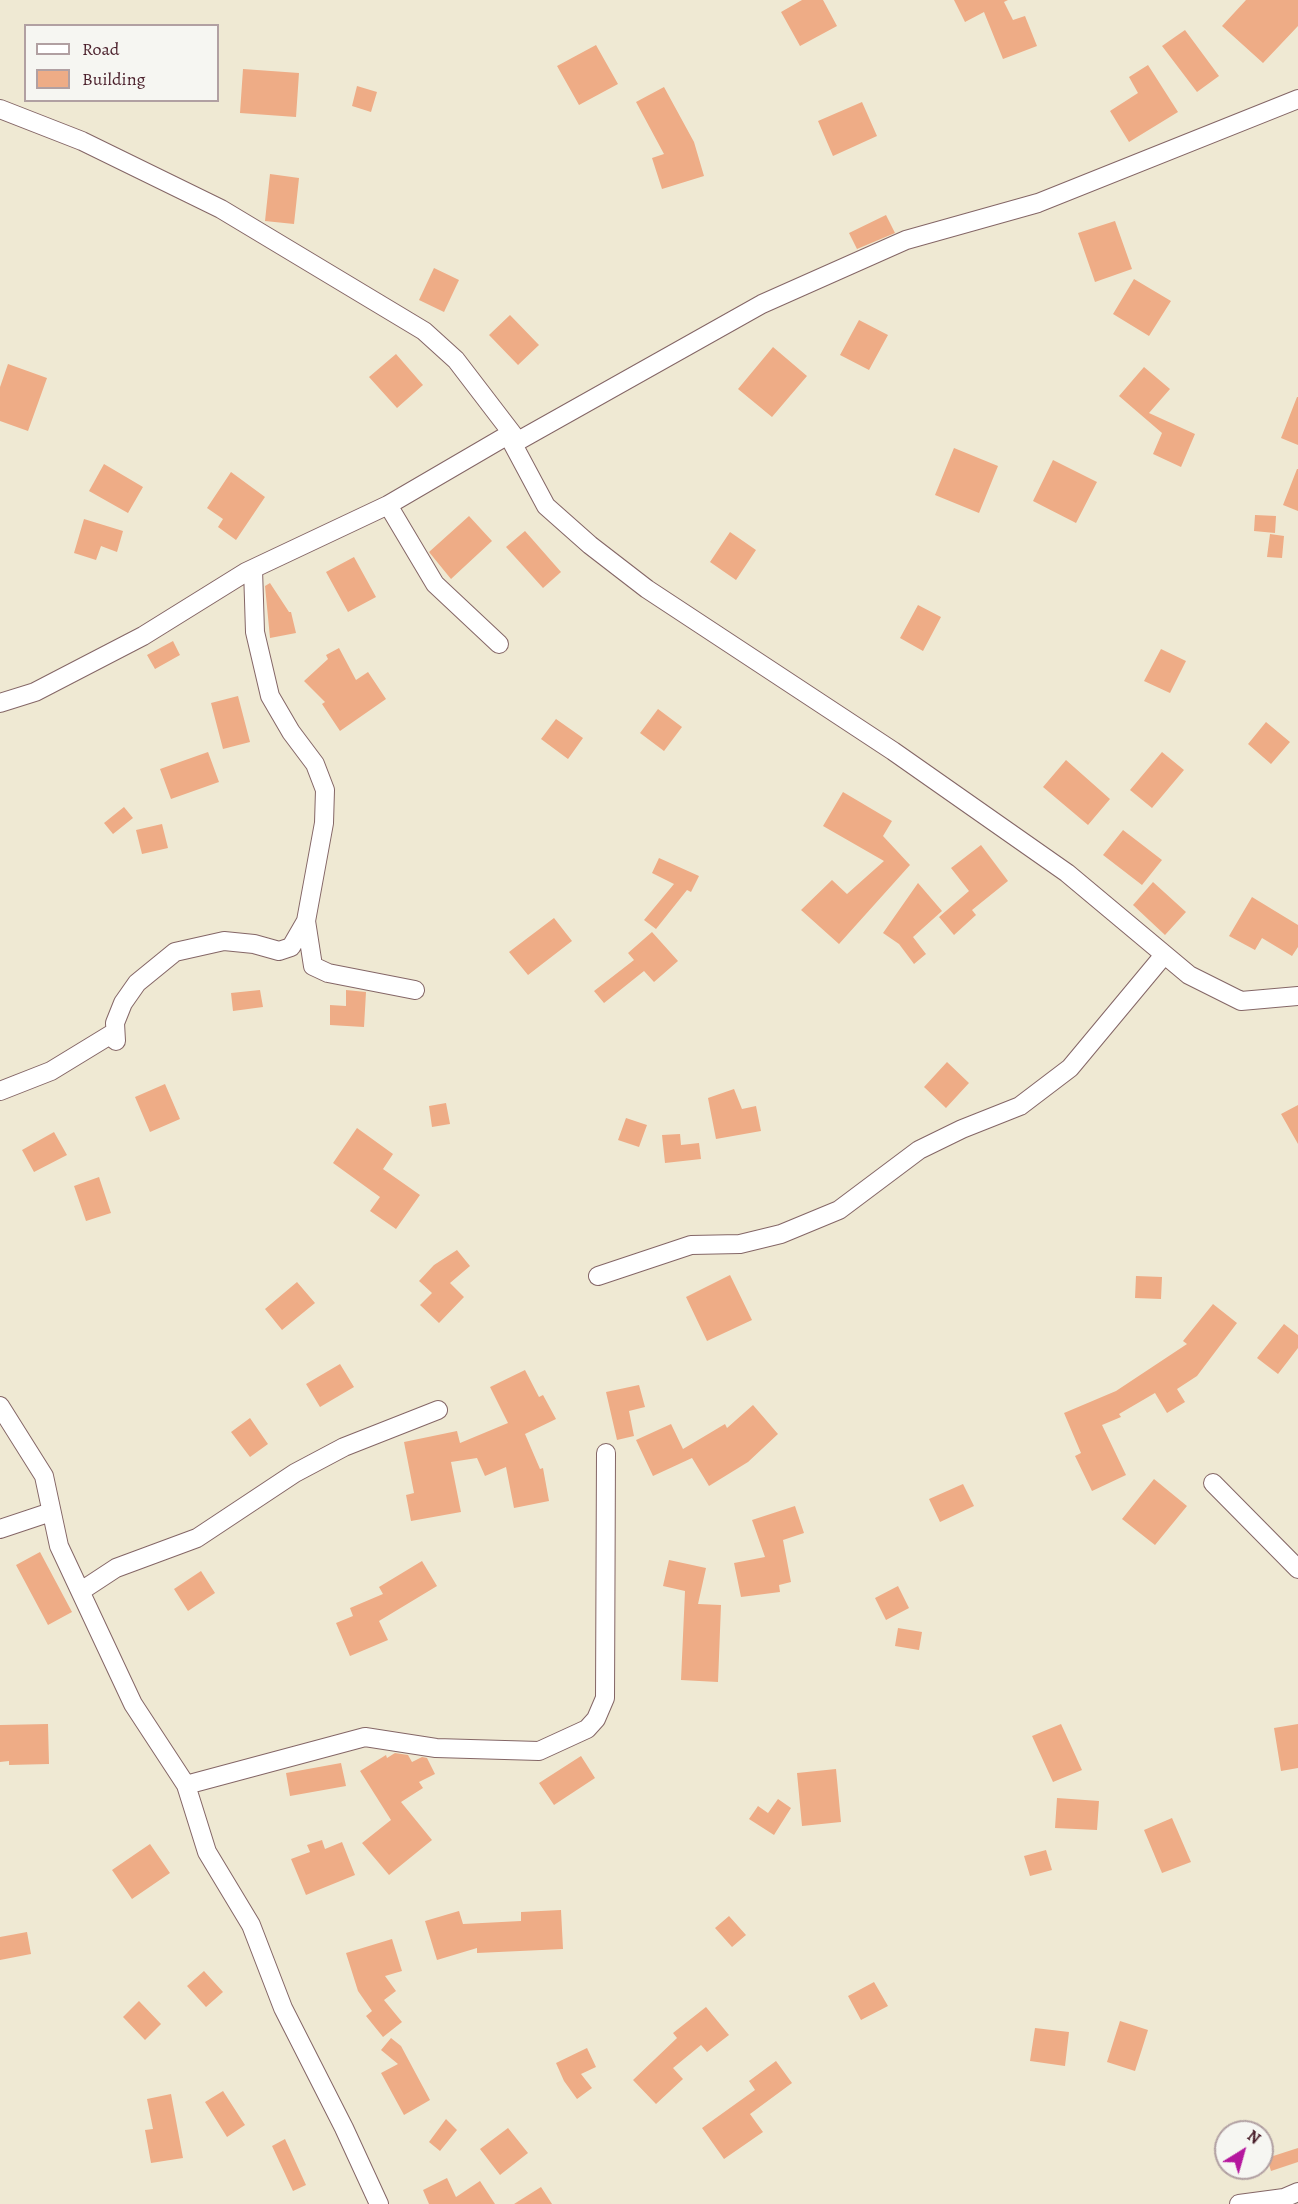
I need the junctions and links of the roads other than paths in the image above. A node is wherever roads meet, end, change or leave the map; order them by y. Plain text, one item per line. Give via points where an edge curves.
1 (1298, 99) edge
2 (0, 109) edge
3 (513, 438) junction
4 (388, 505) junction
5 (253, 569) junction
6 (499, 644) dead end
7 (0, 703) edge
8 (306, 921) junction
9 (1164, 955) junction
10 (415, 990) dead end
11 (1298, 996) edge
12 (0, 1091) edge
13 (598, 1276) dead end
14 (0, 1406) edge
15 (438, 1410) dead end
16 (606, 1453) dead end
17 (1213, 1483) dead end
18 (51, 1512) junction
19 (0, 1529) edge
20 (1298, 1569) edge
21 (81, 1591) junction
22 (186, 1785) junction
23 (1289, 2198) edge
24 (379, 2204) edge
25 (1239, 2204) edge

1 - 3 street via 1038,203 896,244 762,304
2 - 3 street via 82,141 220,209 424,331 456,360
3 - 4 street
3 - 9 street via 546,506 590,545 647,589 893,751 1067,873
4 - 5 street
4 - 6 street via 435,584
5 - 7 street via 143,636 35,692
5 - 8 street via 255,632 270,696 315,764 326,790 324,823
8 - 10 street via 313,966 328,973
8 - 12 street via 291,946 279,951 225,941 175,952 137,983 123,1003 115,1023 116,1041 110,1035 51,1071
9 - 11 street via 1189,975 1241,1000
9 - 13 street via 1070,1068 1020,1106 920,1150 839,1209 781,1234 740,1244 691,1245
14 - 18 street via 44,1476
15 - 21 street via 344,1447 295,1473 197,1538 116,1568
16 - 22 street via 604,1698 596,1719 587,1729 539,1751 436,1748 365,1737
17 - 20 street
18 - 19 street
18 - 21 street via 59,1546
21 - 22 street via 133,1704
22 - 24 street via 207,1852 251,1925 283,2008
23 - 25 street

